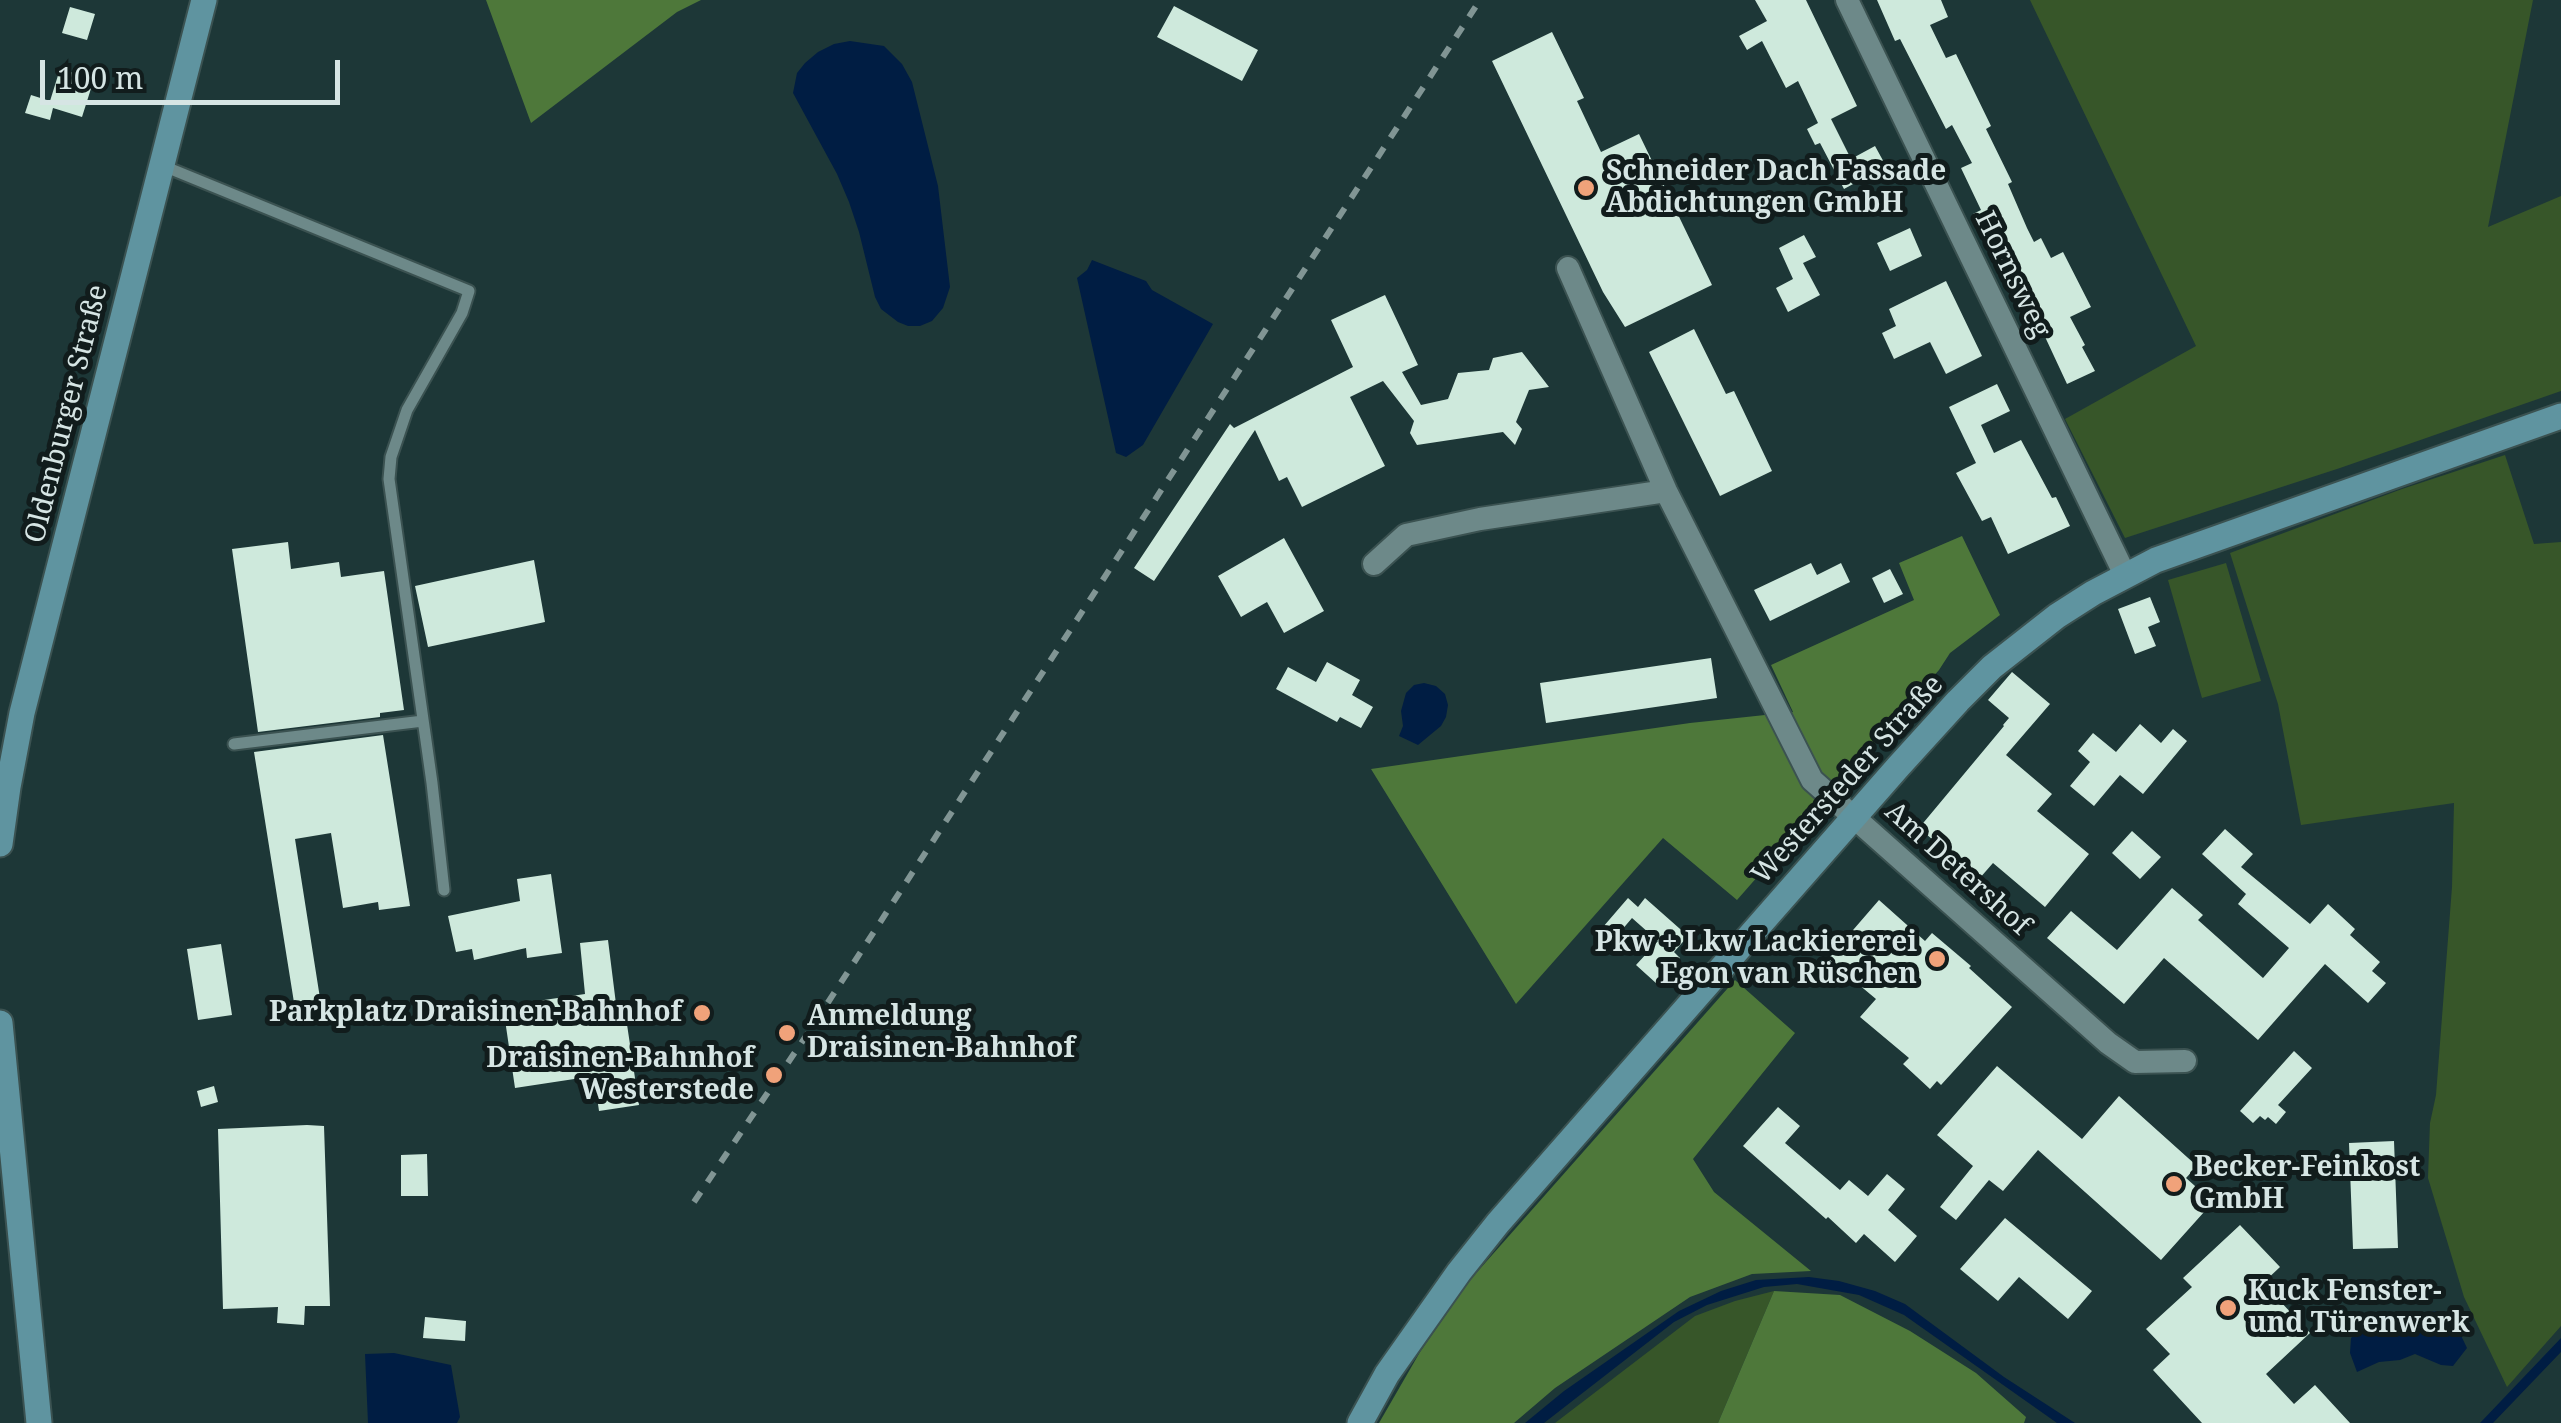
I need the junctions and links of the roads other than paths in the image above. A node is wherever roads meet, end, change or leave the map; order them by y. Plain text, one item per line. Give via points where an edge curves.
1 (204, 0) edge
2 (1847, 0) edge
3 (162, 165) junction
4 (1568, 268) dead end
5 (2561, 416) edge
6 (1666, 491) junction
7 (1374, 564) dead end
8 (2125, 575) junction
9 (423, 720) junction
10 (234, 744) dead end
11 (1854, 818) junction
12 (0, 844) edge
13 (444, 890) dead end
14 (0, 1023) edge
15 (2185, 1061) dead end
16 (39, 1423) edge
17 (1360, 1423) edge

1 - 3 main road, Oldenburger Straße
2 - 8 street, Hornsweg
3 - 9 lane via 469,291 407,410 391,458
3 - 12 main road, Oldenburger Straße via 22,713
4 - 6 street, Am Detershof
5 - 8 main road, Westersteder Straße
6 - 7 street via 1406,536
6 - 11 street, Am Detershof via 1812,780
8 - 11 main road, Westersteder Straße via 1992,667
9 - 10 lane
9 - 13 lane
11 - 15 street, Am Detershof via 2135,1062
11 - 17 main road, Westersteder Straße via 1498,1223 1387,1374
14 - 16 main road

